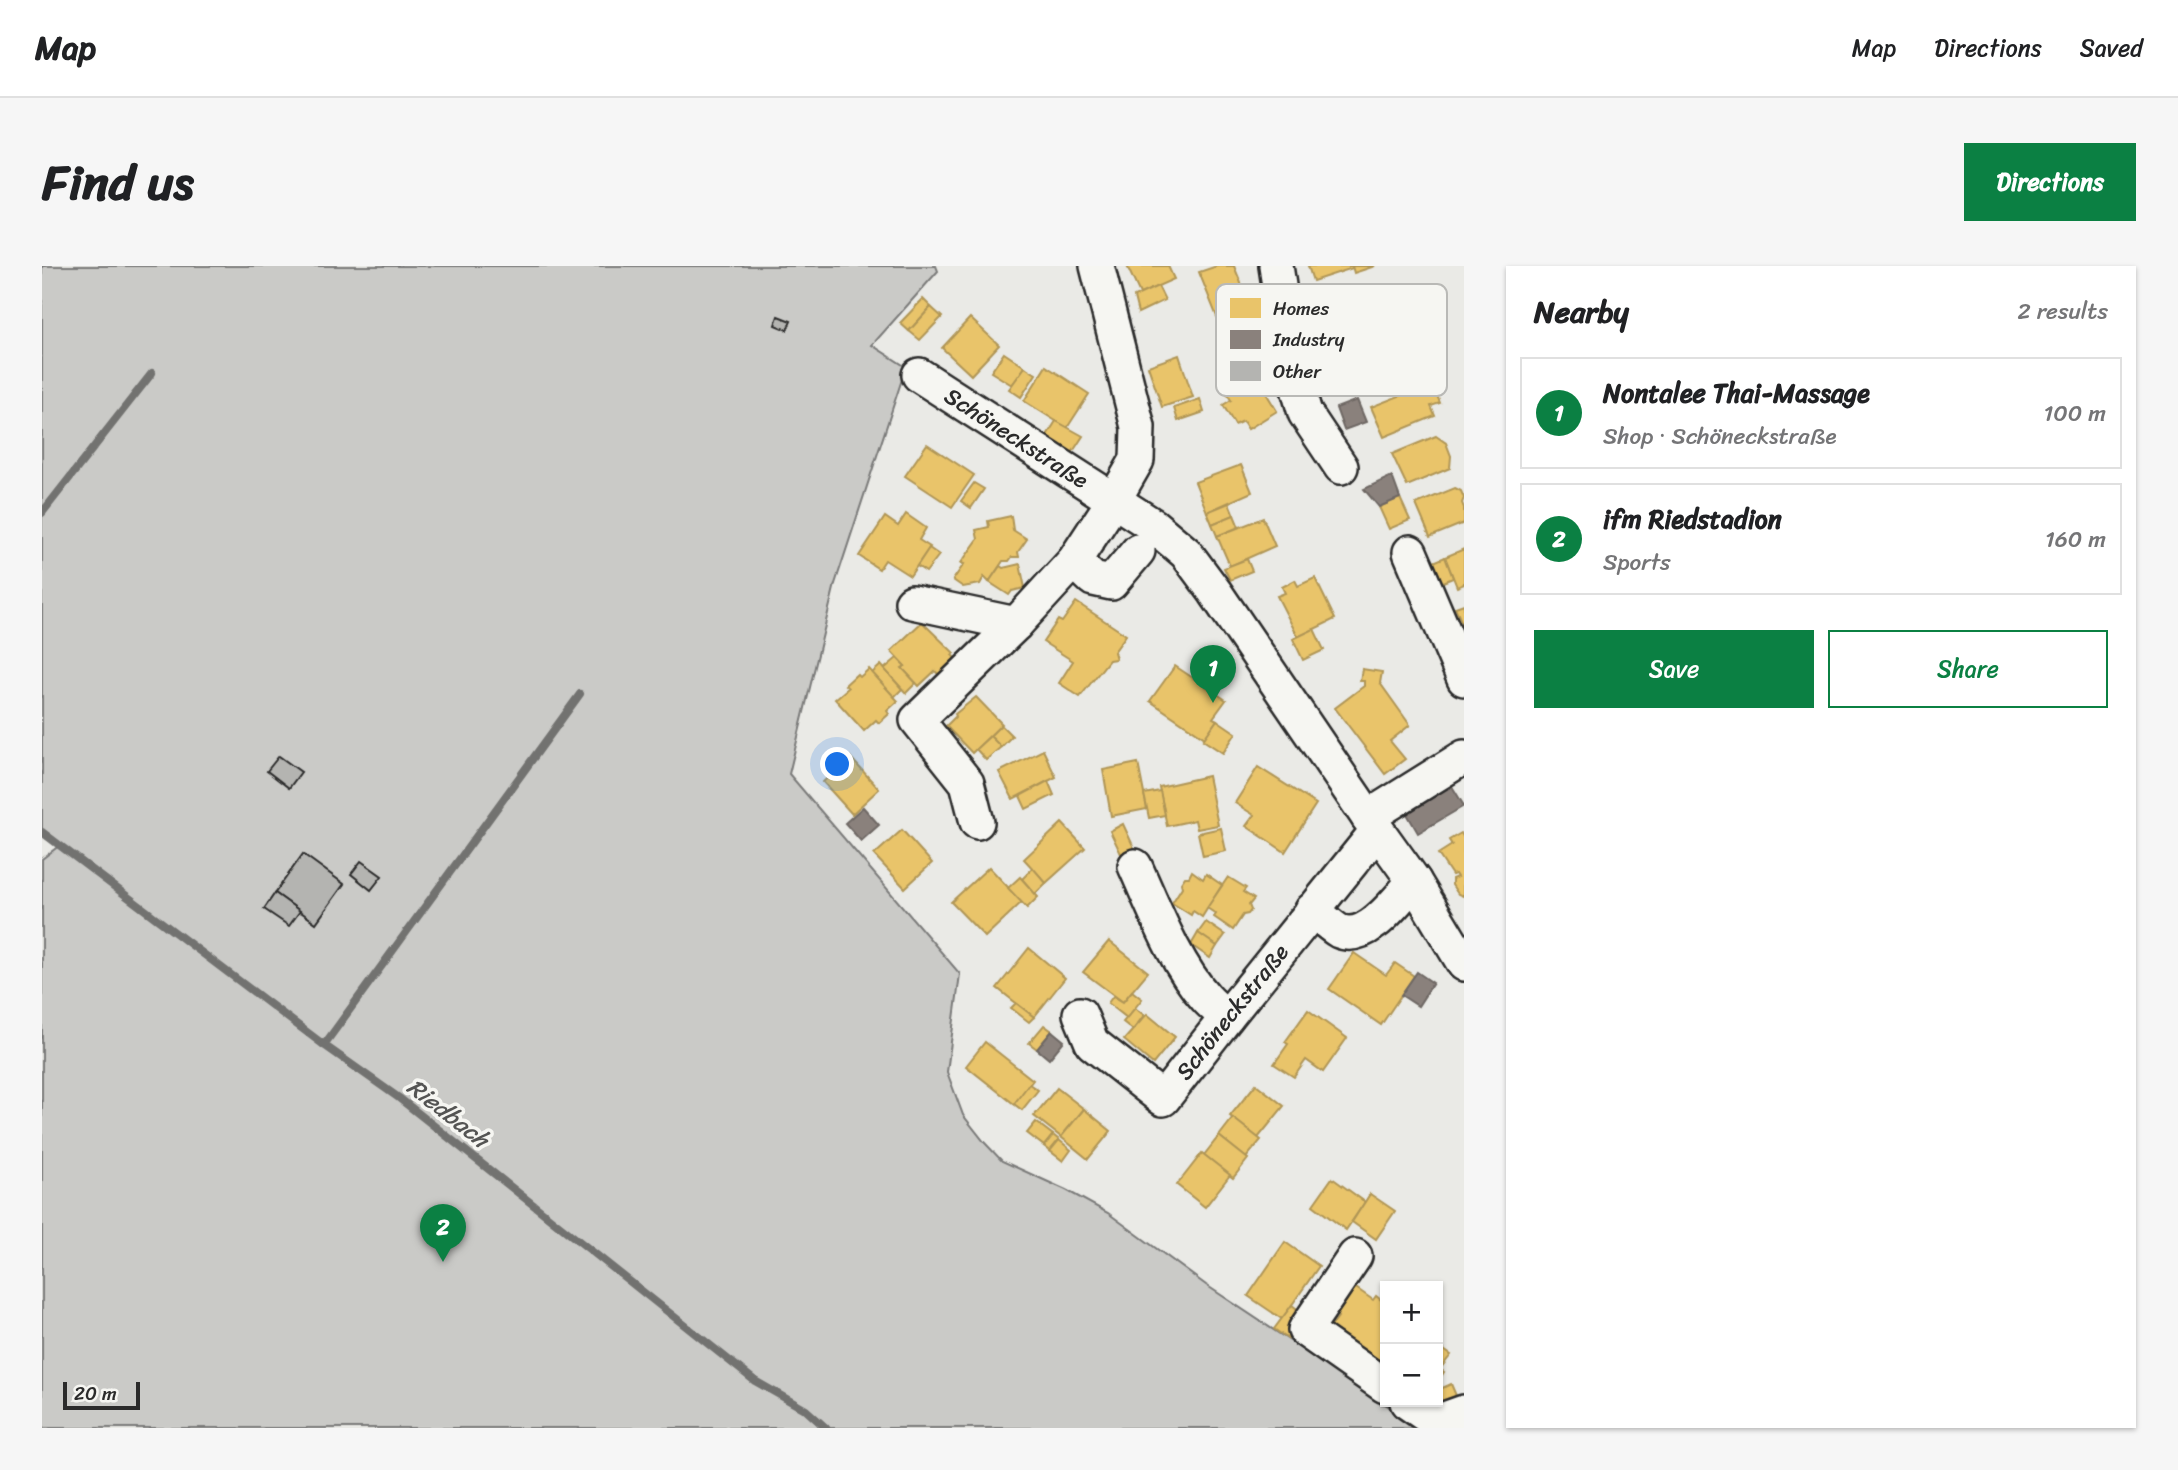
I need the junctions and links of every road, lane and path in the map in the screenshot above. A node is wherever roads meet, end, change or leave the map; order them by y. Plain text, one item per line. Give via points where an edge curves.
1 (1097, 266) edge
2 (1276, 266) edge
3 (1279, 284) edge
4 (919, 375) dead end
5 (1300, 396) edge
6 (1340, 467) dead end
7 (1114, 500) junction
8 (1138, 551) dead end
9 (1410, 552) dead end
10 (1074, 561) junction
11 (912, 602) dead end
12 (1016, 625) junction
13 (1464, 679) edge
14 (1464, 757) edge
15 (977, 822) dead end
16 (1372, 824) junction
17 (1135, 866) dead end
18 (1414, 881) junction
19 (1312, 910) junction
20 (1464, 964) edge
21 (1080, 1014) dead end
22 (1227, 1017) junction
23 (1355, 1256) dead end
24 (1380, 1382) edge
25 (1414, 1407) edge
26 (1464, 1412) edge

1 - 7 street via 1138,427 1137,460
2 - 3 street
4 - 7 street, Schöneckstraße
5 - 6 street via 1305,413
7 - 10 street, Schöneckstraße
7 - 16 street, Schöneckstraße via 1186,553
8 - 10 street via 1111,583 1093,579
9 - 13 street
10 - 12 street, Schöneckstraße
11 - 12 street
12 - 15 street, Schöneckstraße via 917,720 967,783
14 - 16 street, Schöneckstraße
16 - 18 street, Schöneckstraße
16 - 19 street, Schöneckstraße
17 - 22 street via 1190,977
18 - 19 street via 1365,930 1338,930
18 - 20 street, Schöneckstraße
19 - 22 street, Schöneckstraße
21 - 22 street, Schöneckstraße via 1092,1043 1163,1099
23 - 24 street via 1305,1329
25 - 26 street via 1436,1422

